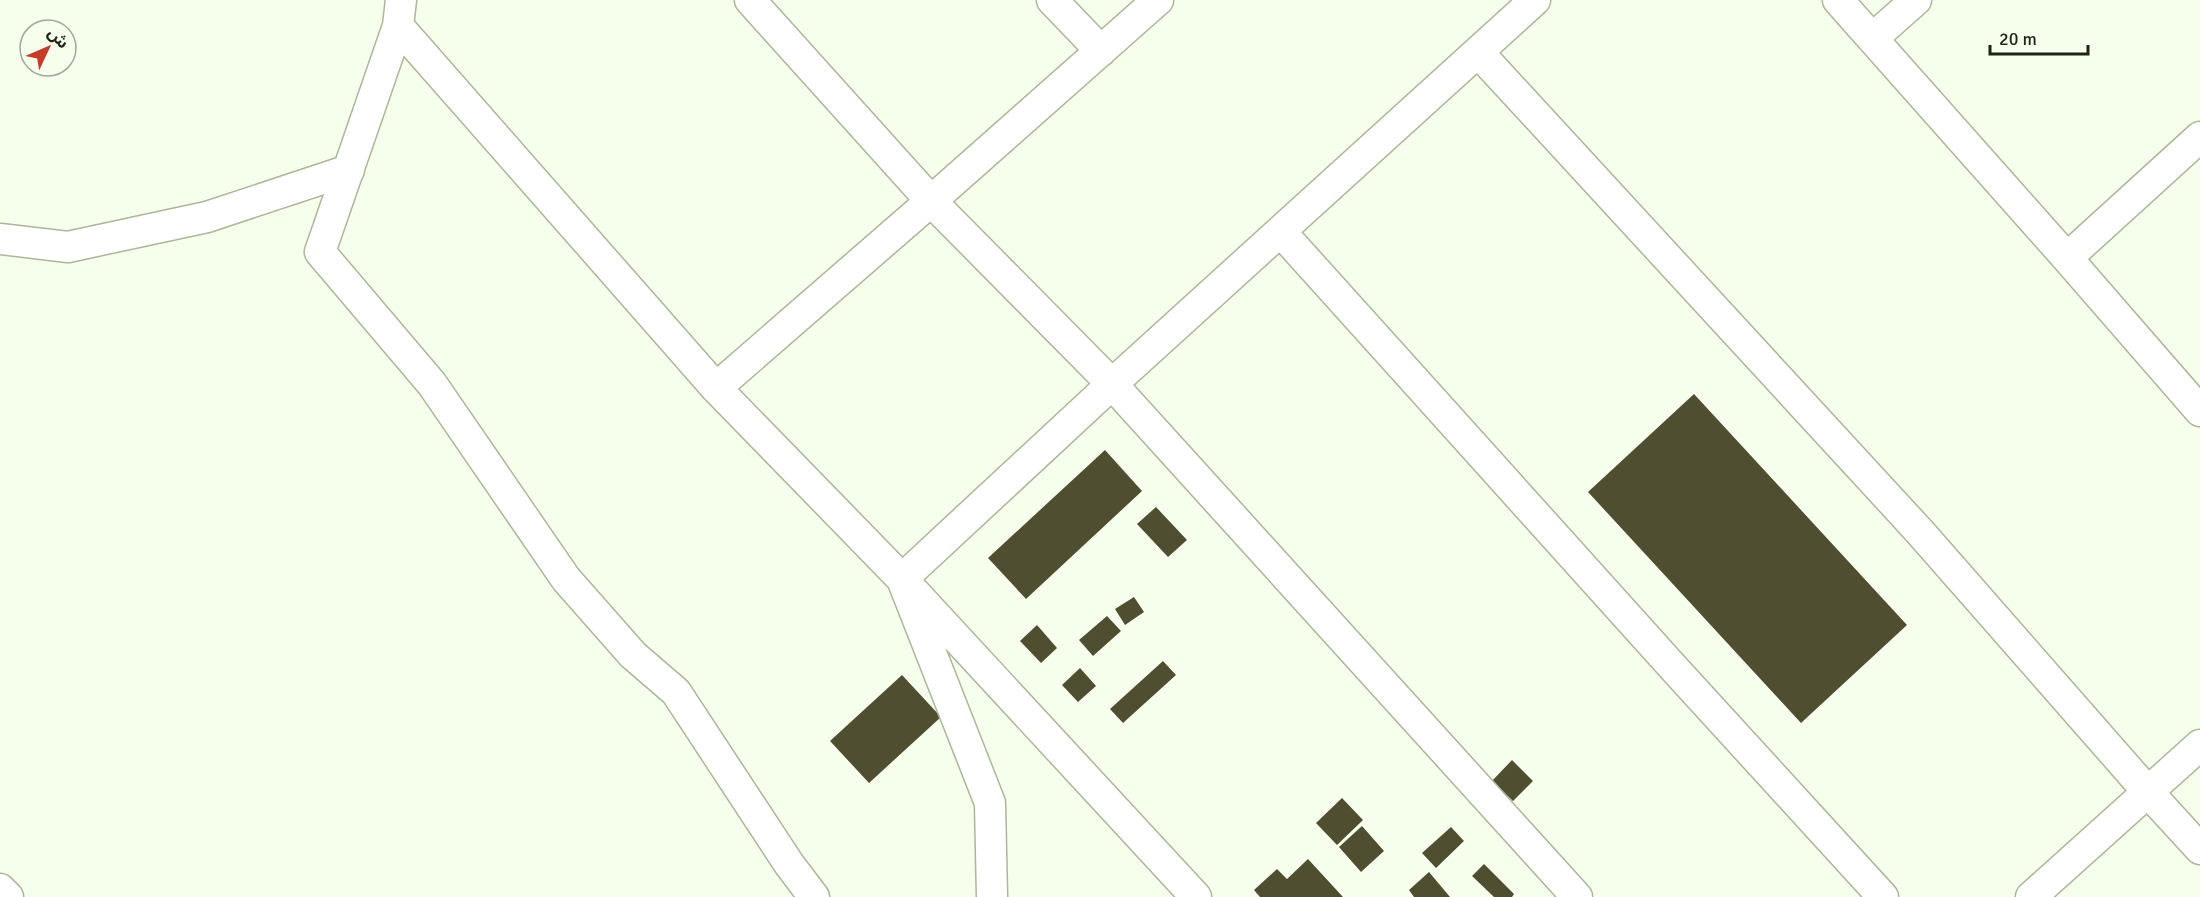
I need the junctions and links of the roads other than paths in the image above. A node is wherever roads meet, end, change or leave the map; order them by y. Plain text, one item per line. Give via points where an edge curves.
1 (750, 0) edge
2 (1052, 0) edge
3 (1158, 0) edge
4 (1535, 0) edge
5 (1838, 0) edge
6 (1916, 0) edge
7 (399, 13) edge
8 (1873, 38) junction
9 (1101, 51) junction
10 (1478, 52) junction
11 (2200, 137) edge
12 (349, 170) junction
13 (931, 201) junction
14 (1281, 232) junction
15 (0, 239) edge
16 (33, 242) junction
17 (0, 254) edge
18 (2067, 258) junction
19 (1112, 384) junction
20 (716, 388) junction
21 (2200, 411) edge
22 (902, 579) junction
23 (2200, 745) edge
24 (2148, 792) junction
25 (2200, 849) edge
26 (0, 889) edge
27 (8, 897) edge
28 (814, 897) edge
29 (992, 897) edge
30 (1196, 897) edge
31 (1577, 897) edge
32 (1883, 897) edge
33 (2031, 897) edge

1 - 13 street
2 - 9 street
3 - 9 street
4 - 10 street
5 - 8 street
6 - 8 street
7 - 12 street
7 - 20 street
8 - 18 street
9 - 13 street
10 - 14 street
10 - 24 street via 1920,532
11 - 18 street
12 - 16 street via 207,217 68,247
12 - 28 street via 320,252 432,384 566,579 633,656 676,692
13 - 19 street
13 - 20 street
14 - 19 street
14 - 32 street
15 - 16 street
16 - 17 street
18 - 21 street
19 - 22 street
19 - 31 street
20 - 22 street
22 - 29 street via 990,803
22 - 30 street
23 - 24 street
24 - 25 street
24 - 33 street
26 - 27 street

